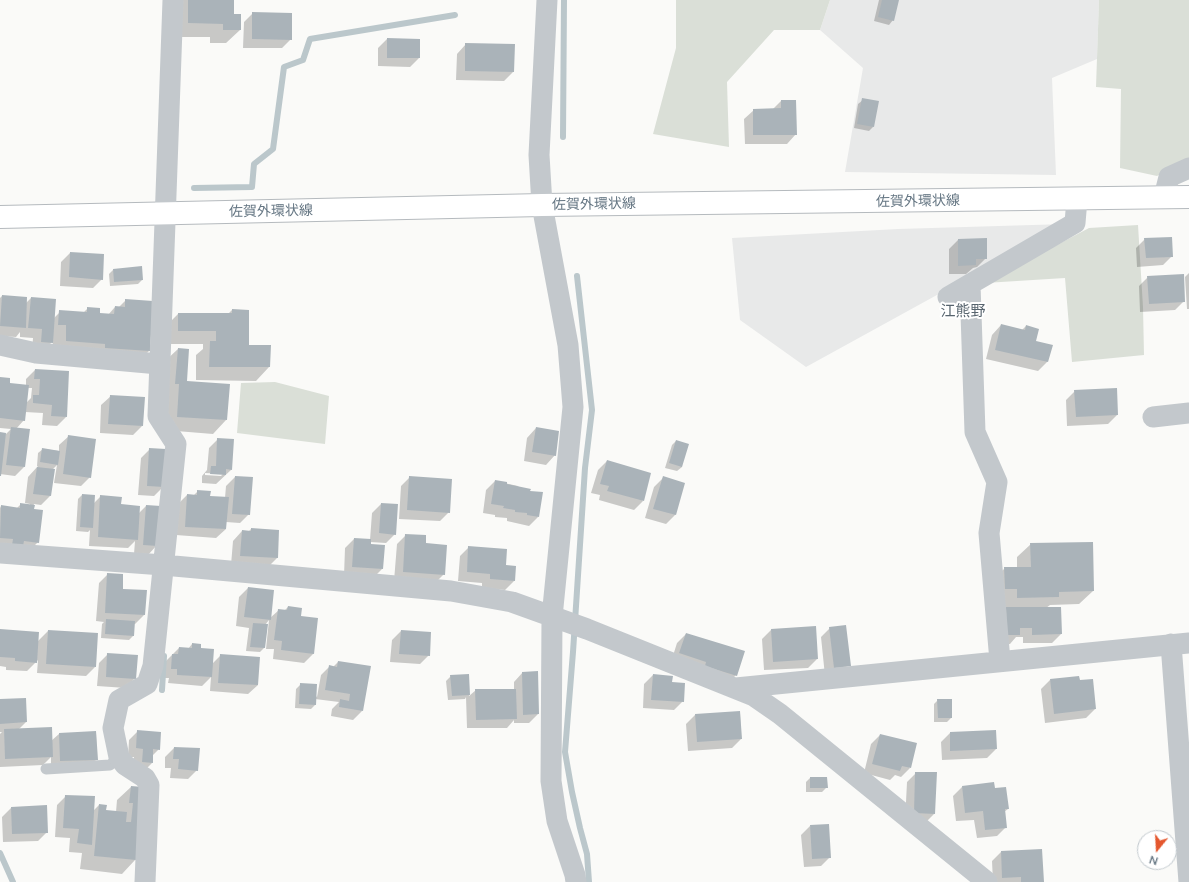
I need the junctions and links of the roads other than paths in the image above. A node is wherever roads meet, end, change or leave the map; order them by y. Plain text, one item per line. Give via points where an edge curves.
1 (173, 0) edge
2 (547, 0) edge
3 (1189, 168) edge
4 (1164, 197) junction
5 (1189, 197) edge
6 (1077, 199) junction
7 (542, 205) junction
8 (165, 213) junction
9 (0, 217) edge
10 (970, 284) junction
11 (948, 297) dead end
12 (0, 345) edge
13 (159, 364) junction
14 (1189, 413) edge
15 (1153, 417) dead end
16 (0, 552) edge
17 (163, 565) junction
18 (558, 619) junction
19 (1180, 643) edge
20 (1000, 661) junction
21 (736, 688) junction
22 (119, 757) junction
23 (46, 769) dead end
24 (145, 882) edge
25 (576, 882) edge
26 (987, 882) edge
27 (1189, 882) edge

1 - 8 street
2 - 7 street via 539,155
3 - 4 street via 1169,177
4 - 5 main road, 佐賀外環状線
4 - 6 main road, 佐賀外環状線
6 - 7 main road, 佐賀外環状線
6 - 10 street via 1075,223
7 - 8 main road, 佐賀外環状線
7 - 18 street via 568,345 573,407
8 - 9 main road, 佐賀外環状線
8 - 13 street
10 - 11 street
10 - 20 street via 975,432 997,482 989,533
12 - 13 street via 36,353
13 - 17 street via 158,416 176,444
14 - 15 street
16 - 17 street
17 - 18 street via 451,591 512,602
17 - 22 street via 153,666 147,684 119,700 113,728
18 - 21 street
18 - 25 street via 551,781 557,821
19 - 20 street
19 - 27 street
20 - 21 street
21 - 26 street via 754,696 780,714
22 - 23 lane via 110,765
22 - 24 street via 124,765 145,778 149,785

